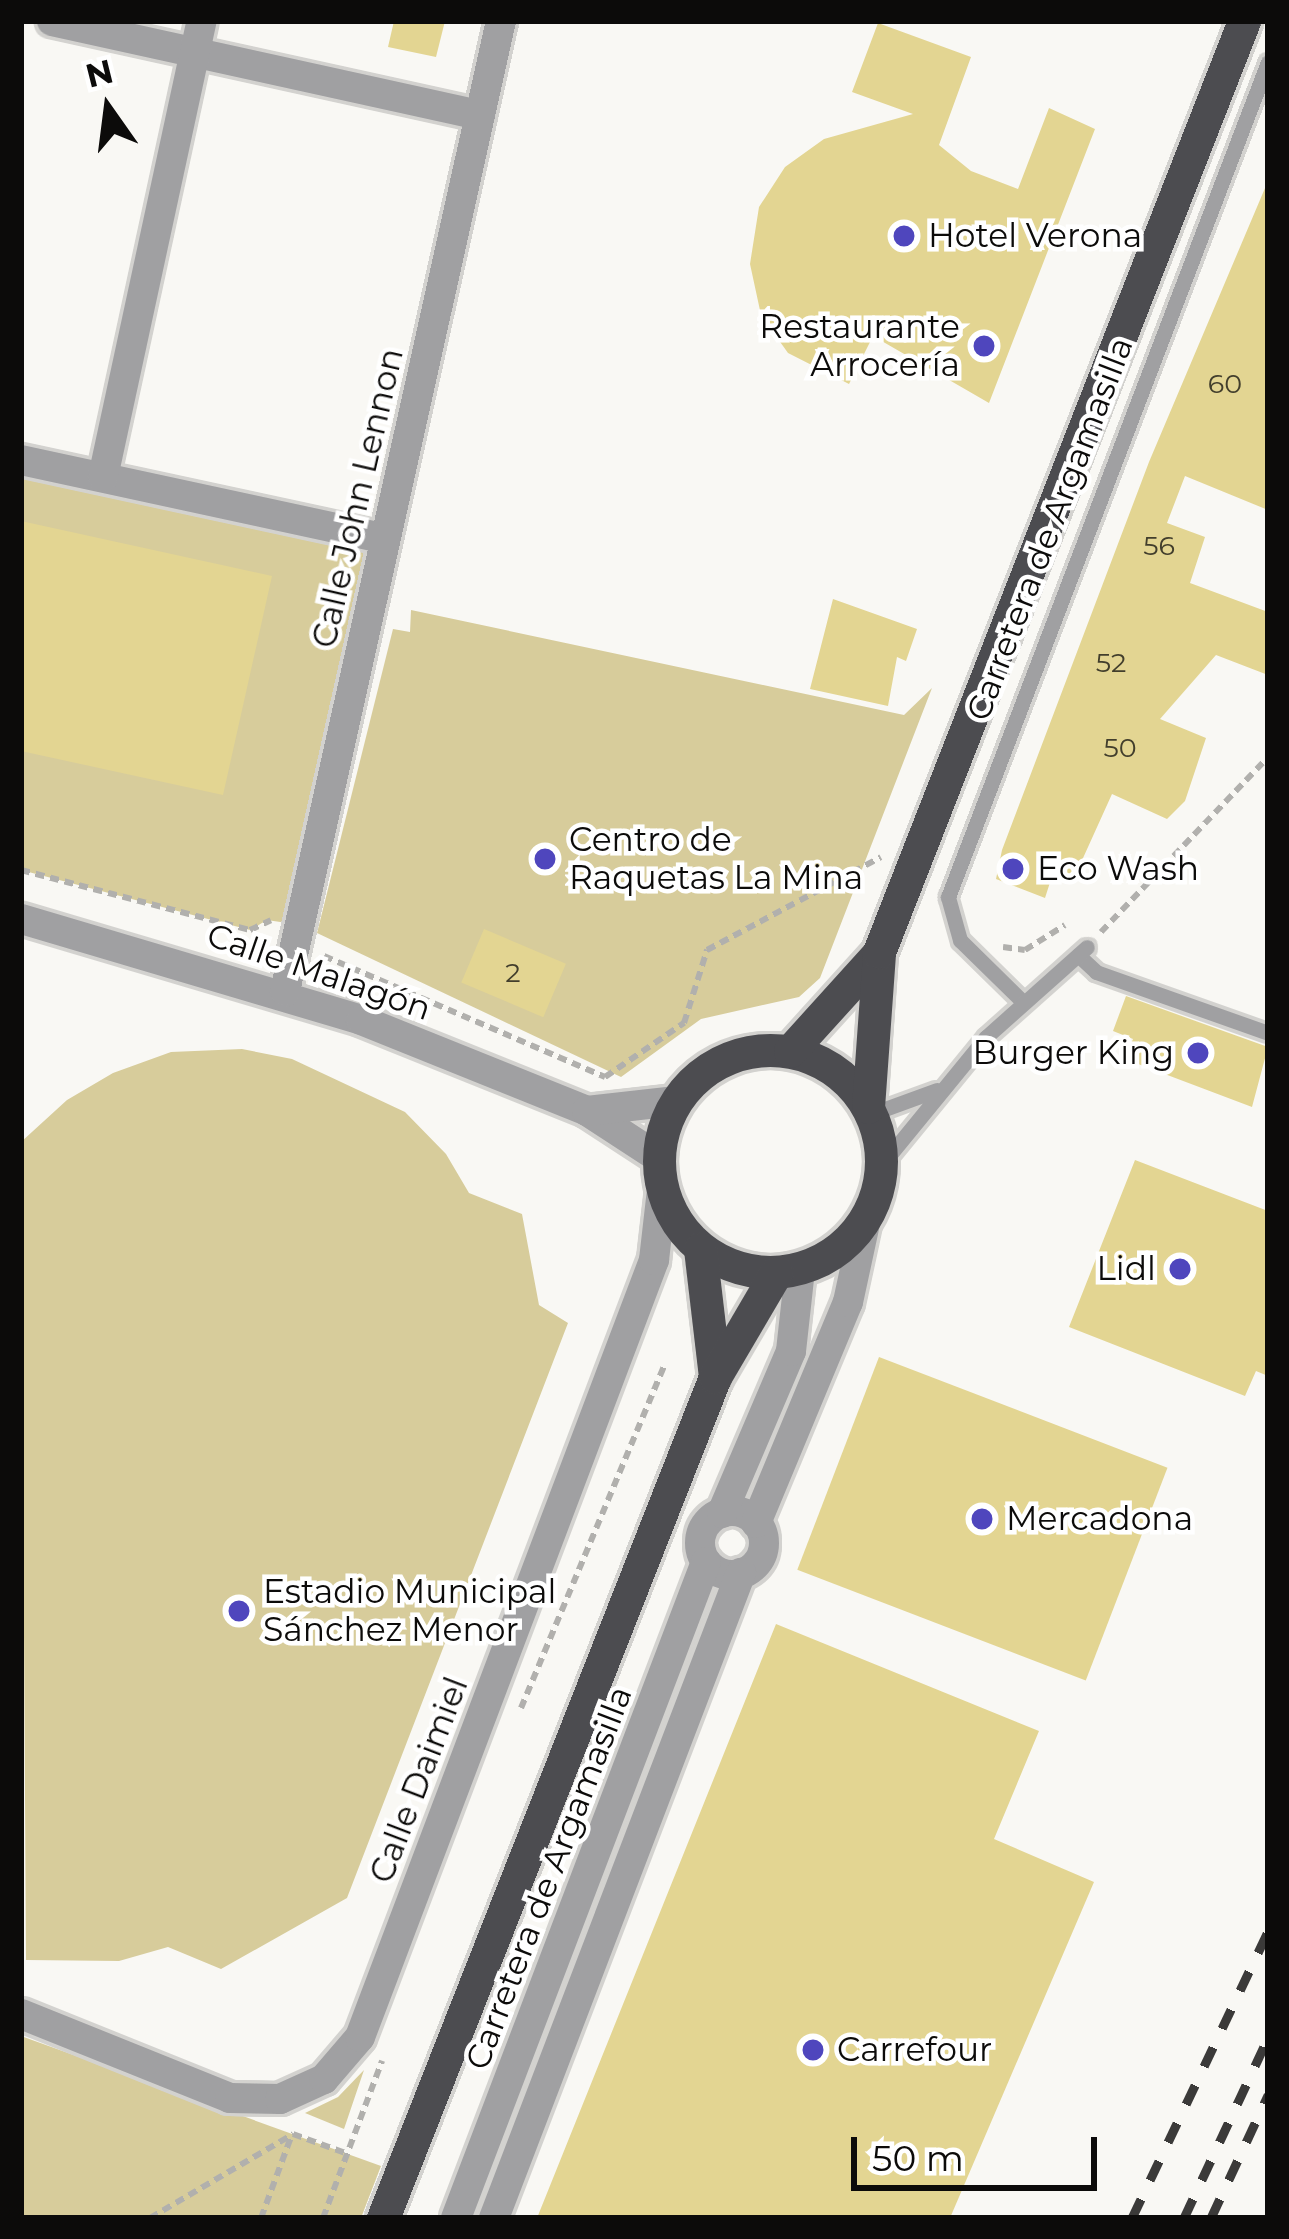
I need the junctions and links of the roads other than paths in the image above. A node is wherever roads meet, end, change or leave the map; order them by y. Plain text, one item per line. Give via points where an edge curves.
1 (52, 21) edge
2 (202, 21) edge
3 (501, 21) edge
4 (1244, 21) edge
5 (194, 54) junction
6 (1268, 62) edge
7 (480, 115) junction
8 (21, 460) edge
9 (103, 477) junction
10 (386, 538) junction
11 (21, 919) edge
12 (879, 952) junction
13 (285, 992) junction
14 (1023, 1002) junction
15 (1268, 1033) edge
16 (790, 1052) junction
17 (940, 1089) junction
18 (676, 1101) junction
19 (587, 1111) junction
20 (870, 1111) junction
21 (883, 1163) junction
22 (660, 1174) junction
23 (866, 1220) junction
24 (700, 1249) junction
25 (788, 1271) junction
26 (715, 1377) junction
27 (722, 1513) junction
28 (756, 1523) junction
29 (706, 1562) junction
30 (741, 1573) junction
31 (21, 2014) edge
32 (383, 2218) edge
33 (456, 2218) edge
34 (494, 2218) edge

1 - 5 street
2 - 5 street
3 - 7 street, Calle John Lennon
4 - 12 highway
5 - 7 street
5 - 9 street
6 - 14 lane, Carretera de Argamasilla via 948,897 960,940
7 - 10 street, Calle John Lennon
8 - 9 street
9 - 10 street
10 - 13 street, Calle John Lennon
11 - 13 street, Calle Malagón
12 - 16 highway
12 - 20 highway
13 - 19 street, Calle Malagón
14 - 15 lane via 1082,951 1096,972
14 - 17 lane
16 - 18 highway via 726,1060
16 - 20 highway via 827,1064
17 - 20 lane
17 - 21 lane
18 - 19 street, Calle Malagón
18 - 22 highway
19 - 22 street, Calle Malagón
20 - 21 highway
21 - 23 highway
22 - 24 highway
22 - 31 street, Calle Daimiel via 654,1260 360,2037 324,2079 280,2099 230,2098
23 - 25 highway via 826,1259
23 - 28 street via 848,1302
24 - 25 highway via 736,1268
24 - 26 highway
25 - 26 highway
25 - 27 street via 791,1351
26 - 32 highway
27 - 28 street
27 - 29 street via 701,1533
28 - 30 street via 762,1552
29 - 30 street
29 - 33 street, Carretera de Argamasilla
30 - 34 street

